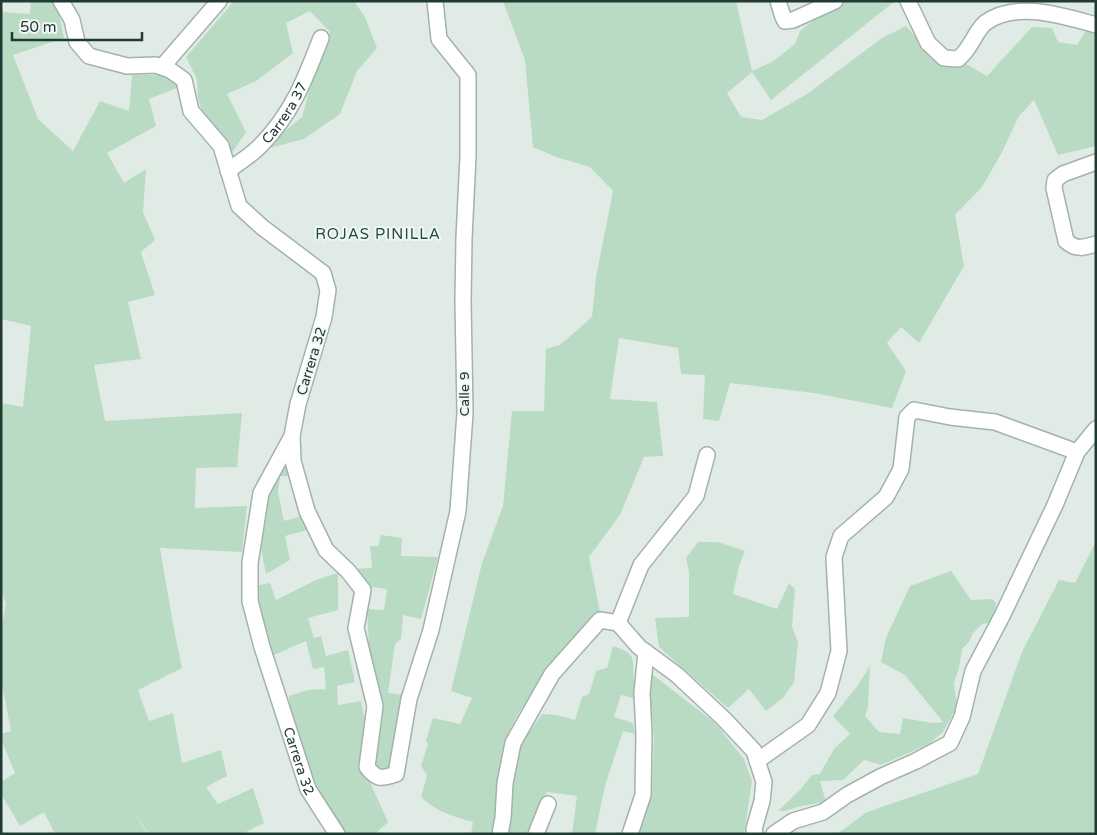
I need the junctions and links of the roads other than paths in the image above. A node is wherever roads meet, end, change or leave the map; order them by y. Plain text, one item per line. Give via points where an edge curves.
1 (61, 1) edge
2 (219, 1) edge
3 (434, 1) edge
4 (778, 1) edge
5 (835, 1) edge
6 (908, 1) edge
7 (1096, 25) edge
8 (322, 38) dead end
9 (162, 67) junction
10 (1096, 162) edge
11 (228, 171) junction
12 (1096, 244) edge
13 (1096, 429) edge
14 (292, 436) junction
15 (1077, 452) junction
16 (707, 455) dead end
17 (618, 623) junction
18 (646, 652) junction
19 (757, 761) junction
20 (548, 804) dead end
21 (337, 834) edge
22 (500, 834) edge
23 (536, 834) edge
24 (630, 834) edge
25 (755, 834) edge
26 (774, 834) edge

1 - 9 street, Carrera 32 via 72,20 77,42 89,56 128,66
2 - 9 street
3 - 14 street, Calle 9 via 439,39 468,75 463,301 465,414 458,511 431,630 410,699 396,774 382,779 374,776 367,767 375,706 356,628 363,590 326,550 307,511 293,461
4 - 5 street via 786,22
6 - 7 street via 928,43 944,58 958,59 984,24 1007,11 1034,8
8 - 11 street, Carrera 37 via 292,106 261,145
9 - 11 street, Carrera 32 via 184,80 191,111 221,146
10 - 12 street via 1063,174 1055,180 1054,188 1066,241 1081,249
11 - 14 street, Carrera 32 via 239,206 322,273 328,290
13 - 15 street
14 - 21 street, Carrera 32 via 261,493 250,563 250,601 308,789
15 - 19 street via 995,422 914,410 907,417 900,469 886,497 841,536 834,557 839,652 828,693 808,725
15 - 26 street via 1055,505 973,671 962,717 950,743 880,777 823,812 794,821
16 - 17 street via 696,496 641,565
17 - 18 street
17 - 22 street via 600,620 552,674 513,743
18 - 19 street via 724,719 754,750
18 - 24 street via 642,693 643,795
19 - 25 street via 764,782
20 - 23 street

